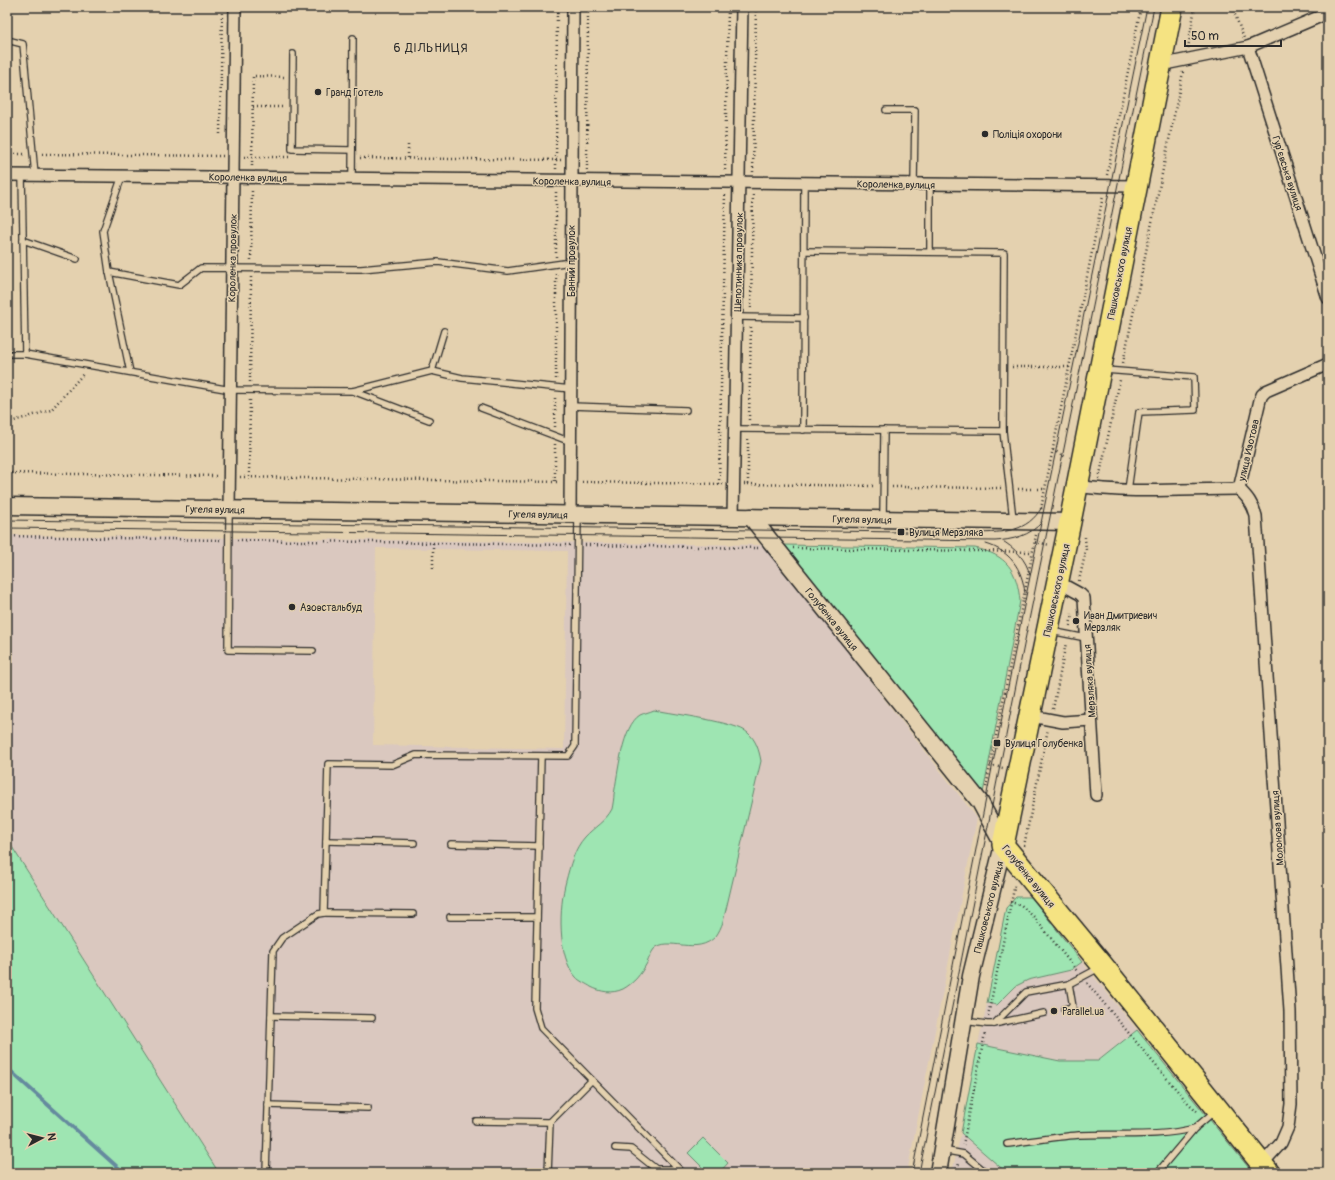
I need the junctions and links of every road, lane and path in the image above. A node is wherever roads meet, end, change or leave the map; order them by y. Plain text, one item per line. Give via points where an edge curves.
1 (222, 7) edge
2 (235, 7) edge
3 (557, 7) edge
4 (572, 7) edge
5 (588, 7) edge
6 (728, 7) edge
7 (742, 7) edge
8 (756, 7) edge
9 (1141, 7) edge
10 (1172, 7) edge
11 (1195, 7) edge
12 (1232, 7) edge
13 (1328, 13) edge
14 (353, 38) dead end
15 (7, 40) edge
16 (1248, 47) junction
17 (294, 54) dead end
18 (1185, 60) junction
19 (1160, 65) junction
20 (253, 76) dead end
21 (293, 77) junction
22 (253, 107) dead end
23 (293, 108) junction
24 (886, 110) dead end
25 (220, 141) dead end
26 (408, 143) dead end
27 (220, 148) dead end
28 (352, 150) junction
29 (408, 158) dead end
30 (7, 175) edge
31 (22, 175) junction
32 (35, 175) junction
33 (122, 176) junction
34 (220, 177) junction
35 (233, 177) junction
36 (352, 178) junction
37 (556, 180) junction
38 (572, 181) junction
39 (587, 181) junction
40 (725, 182) junction
41 (739, 182) junction
42 (753, 182) junction
43 (804, 183) junction
44 (914, 184) junction
45 (930, 184) junction
46 (1105, 186) junction
47 (1136, 186) junction
48 (23, 240) junction
49 (804, 252) junction
50 (930, 252) junction
51 (77, 259) dead end
52 (571, 262) junction
53 (556, 264) junction
54 (232, 268) junction
55 (109, 272) junction
56 (1328, 298) edge
57 (737, 317) junction
58 (751, 318) junction
59 (804, 318) junction
60 (444, 331) dead end
61 (7, 354) edge
62 (24, 354) junction
63 (1328, 364) edge
64 (91, 366) junction
65 (1003, 367) junction
66 (1069, 367) junction
67 (1100, 369) junction
68 (432, 371) junction
69 (130, 372) junction
70 (1121, 372) junction
71 (556, 388) junction
72 (571, 389) junction
73 (231, 390) junction
74 (353, 391) junction
75 (571, 406) junction
76 (481, 408) dead end
77 (686, 410) dead end
78 (429, 420) dead end
79 (7, 423) edge
80 (735, 429) junction
81 (749, 429) junction
82 (803, 430) junction
83 (884, 430) junction
84 (1002, 431) junction
85 (555, 436) junction
86 (571, 442) junction
87 (7, 473) edge
88 (230, 476) junction
89 (555, 482) junction
90 (570, 482) junction
91 (720, 484) junction
92 (734, 484) junction
93 (748, 484) junction
94 (883, 486) junction
95 (1077, 486) junction
96 (1009, 488) junction
97 (1045, 489) junction
98 (1098, 489) junction
99 (1239, 489) junction
100 (1128, 490) junction
101 (7, 506) edge
102 (1041, 508) dead end
103 (229, 509) junction
104 (574, 515) junction
105 (733, 517) junction
106 (751, 517) junction
107 (883, 519) junction
108 (1013, 521) junction
109 (1077, 528) junction
110 (7, 536) edge
111 (229, 540) junction
112 (433, 543) junction
113 (578, 545) junction
114 (776, 548) junction
115 (433, 568) dead end
116 (1058, 582) junction
117 (1077, 592) junction
118 (1048, 631) junction
119 (1068, 634) junction
120 (1086, 638) junction
121 (312, 651) dead end
122 (1040, 718) junction
123 (1091, 720) junction
124 (541, 756) junction
125 (1096, 795) dead end
126 (980, 802) junction
127 (1026, 837) dead end
128 (326, 841) junction
129 (414, 843) dead end
130 (451, 844) dead end
131 (1003, 845) junction
132 (539, 846) junction
133 (324, 913) junction
134 (413, 914) dead end
135 (450, 916) dead end
136 (537, 917) junction
137 (1103, 966) junction
138 (1082, 978) junction
139 (1068, 984) junction
140 (1064, 1009) dead end
141 (1044, 1013) dead end
142 (271, 1016) junction
143 (372, 1018) dead end
144 (964, 1021) junction
145 (987, 1024) junction
146 (994, 1024) junction
147 (592, 1080) junction
148 (268, 1105) junction
149 (368, 1108) dead end
150 (1212, 1114) junction
151 (476, 1121) dead end
152 (550, 1122) junction
153 (1195, 1128) junction
154 (1007, 1144) dead end
155 (615, 1148) dead end
156 (942, 1150) junction
157 (961, 1153) junction
158 (1266, 1169) edge
159 (681, 1171) edge
160 (266, 1173) edge
161 (548, 1173) edge
162 (938, 1173) edge
163 (987, 1173) edge
164 (1157, 1173) edge

1 - 25 path
2 - 35 street, Короленка провулок
3 - 37 path
4 - 38 street, Банний провулок
5 - 39 path
6 - 40 path
7 - 41 street, Шепотинника провулок
8 - 42 path
9 - 46 path
10 - 19 highway, Пашковського вулиця
11 - 18 path
12 - 16 path
13 - 16 street
14 - 28 lane
15 - 32 lane via 23,44
16 - 18 street
16 - 56 street, Гур’євська вулиця
17 - 21 lane
18 - 19 street
18 - 70 path
19 - 47 highway, Пашковського вулиця
20 - 21 path
21 - 23 lane
22 - 23 path
23 - 28 lane via 292,149
24 - 44 lane via 914,110
26 - 29 path
27 - 34 path
28 - 36 lane
30 - 31 street, Короленка вулиця
31 - 32 street, Короленка вулиця
31 - 48 lane
32 - 33 street, Короленка вулиця
33 - 34 street, Короленка вулиця
33 - 55 lane via 103,231
34 - 35 street, Короленка вулиця
35 - 36 street, Короленка вулиця
35 - 54 street, Короленка провулок
36 - 37 street, Короленка вулиця
37 - 38 street, Короленка вулиця
37 - 53 path
38 - 39 street, Короленка вулиця
38 - 52 street, Банний провулок
39 - 40 street, Короленка вулиця
40 - 41 street, Короленка вулиця
40 - 91 path
41 - 42 street, Короленка вулиця
41 - 57 street, Шепотинника провулок
42 - 43 street, Короленка вулиця
42 - 58 path
43 - 44 street, Короленка вулиця
43 - 49 lane
44 - 45 street, Короленка вулиця
45 - 46 street, Короленка вулиця
45 - 50 lane
46 - 47 street, Короленка вулиця
46 - 66 path
47 - 67 highway, Пашковського вулиця
48 - 51 lane
48 - 62 lane
49 - 50 lane
49 - 59 lane
50 - 65 lane via 1004,253
52 - 53 lane
52 - 72 street, Банний провулок
53 - 54 lane via 508,271 438,262 361,269
53 - 71 path
54 - 55 lane via 201,268 179,285
54 - 73 street, Короленка провулок
55 - 69 lane
57 - 58 lane
57 - 80 street, Шепотинника провулок
58 - 59 lane
58 - 81 path
59 - 82 lane
60 - 68 lane
61 - 62 lane
62 - 64 lane
63 - 99 street, улица Изотова via 1262,395
64 - 69 lane
64 - 79 path via 52,410
65 - 66 path
65 - 84 lane
66 - 97 path
67 - 70 lane
67 - 95 highway, Пашковського вулиця
68 - 71 lane via 462,378
68 - 74 lane
69 - 73 lane
70 - 98 path
70 - 100 lane via 1194,376 1195,410 1139,412
71 - 72 lane
71 - 85 path
72 - 75 street, Банний провулок
73 - 74 lane
73 - 88 street, Короленка провулок
74 - 78 lane
75 - 77 lane
75 - 86 street, Банний провулок
76 - 85 lane
80 - 81 lane
80 - 92 street, Шепотинника провулок
81 - 82 lane
81 - 93 path
82 - 83 lane
83 - 84 lane
83 - 94 lane
84 - 96 lane
85 - 86 lane
85 - 89 path
86 - 90 street, Банний провулок
87 - 88 path
88 - 89 path
88 - 103 street, Короленка провулок
89 - 90 path
90 - 91 path
90 - 104 street, Банний провулок
91 - 92 path
92 - 93 path
92 - 105 street, Шепотинника провулок
93 - 94 path
94 - 96 path
94 - 107 lane
95 - 98 street, улица Изотова
95 - 109 highway, Пашковського вулиця
96 - 97 path
96 - 108 lane
97 - 102 path
98 - 100 street, улица Изотова
99 - 100 street, улица Изотова
99 - 158 street, Молонова вулиця via 1250,500 1256,516 1290,1011 1292,1104 1288,1127
101 - 103 street, Гугеля вулиця
103 - 104 street, Гугеля вулиця
103 - 111 lane
104 - 105 street, Гугеля вулиця
104 - 113 lane
105 - 106 street, Гугеля вулиця
106 - 107 street, Гугеля вулиця
106 - 114 street, Голубенка вулиця
107 - 108 street, Гугеля вулиця
108 - 109 street, Гугеля вулиця
109 - 116 highway, Пашковського вулиця
109 - 117 path via 1086,553
110 - 111 path
111 - 112 path
111 - 121 lane via 228,650
112 - 113 path
112 - 115 path
113 - 114 path
113 - 124 lane via 575,746 568,756
114 - 126 street, Голубенка вулиця
114 - 126 path via 1032,552 986,788
116 - 117 street
116 - 118 highway, Пашковського вулиця
117 - 119 path
117 - 120 street, Мерзляка вулиця via 1084,598
118 - 119 lane
118 - 122 highway, Пашковського вулиця
119 - 120 lane
119 - 122 path
120 - 123 street, Мерзляка вулиця
122 - 123 street via 1063,722
122 - 127 path
122 - 131 highway, Пашковського вулиця
123 - 125 street, Мерзляка вулиця
124 - 128 lane via 416,755 392,765 328,764
124 - 132 lane
126 - 131 street, Голубенка вулиця
128 - 129 lane
128 - 133 lane
130 - 132 lane
131 - 137 highway, Голубенка вулиця
131 - 144 street, Пашковського вулиця via 971,976
132 - 136 lane
133 - 134 lane
133 - 142 lane via 318,914 282,938 274,951
135 - 136 lane
136 - 147 lane via 535,1008 541,1028
137 - 138 lane
137 - 150 highway, Голубенка вулиця
138 - 139 lane
138 - 145 path via 1034,917 1021,905 1010,902
138 - 150 path via 1184,1099
139 - 140 lane via 1073,1006
139 - 146 lane via 1026,992
141 - 146 lane
142 - 143 lane
142 - 148 lane
144 - 145 lane
144 - 156 street, Пашковського вулиця
145 - 146 lane
145 - 157 path
147 - 152 lane
147 - 159 lane
148 - 149 lane
148 - 160 lane
150 - 153 lane
150 - 158 highway, Голубенка вулиця
151 - 152 lane
152 - 161 lane
153 - 154 lane via 1164,1134 1079,1135
153 - 164 lane
155 - 159 lane via 631,1149 656,1169
156 - 157 lane
156 - 162 street, Пашковського вулиця
157 - 163 lane

